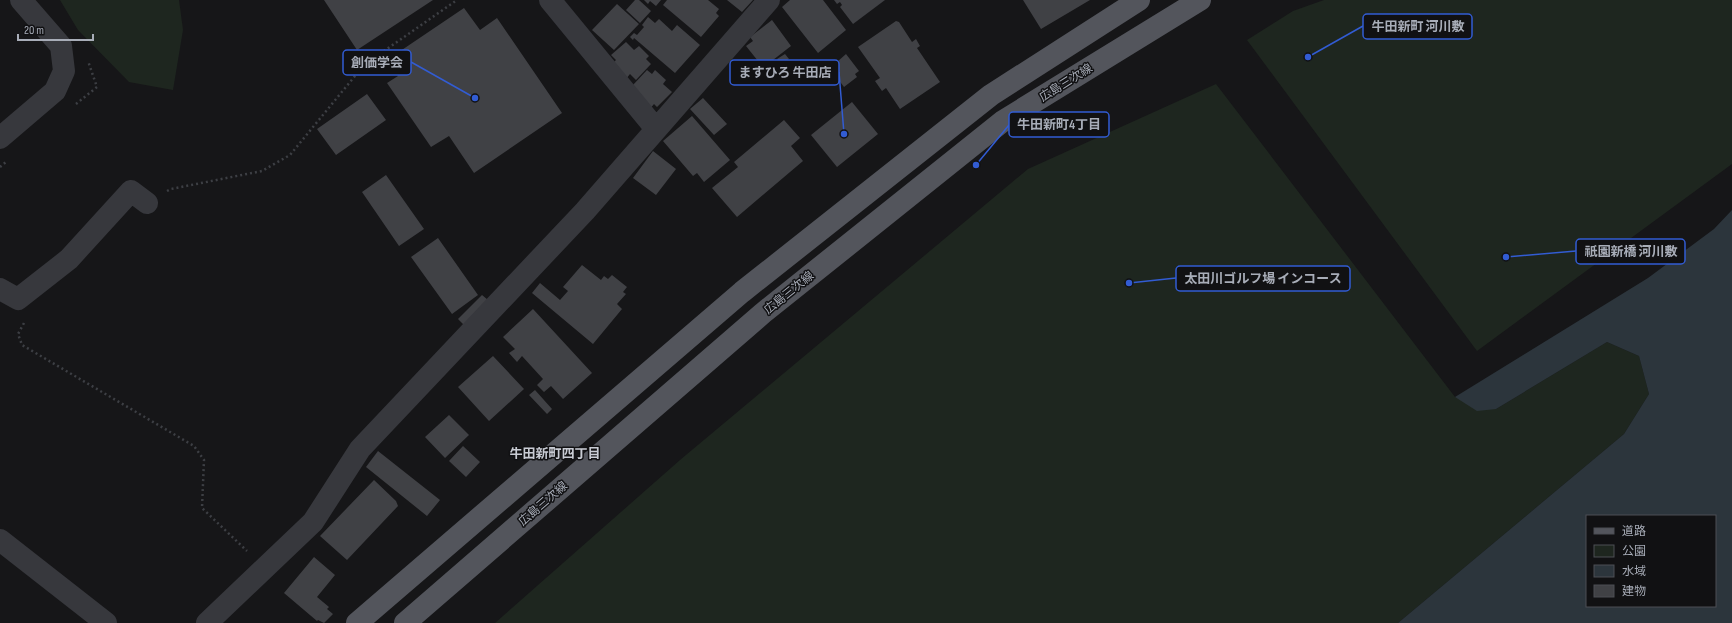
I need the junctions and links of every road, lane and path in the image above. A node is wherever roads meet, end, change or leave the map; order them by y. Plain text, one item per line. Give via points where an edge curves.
1 (21, 0) edge
2 (457, 0) edge
3 (550, 0) edge
4 (769, 0) edge
5 (1139, 0) edge
6 (1200, 0) edge
7 (656, 129) junction
8 (0, 138) edge
9 (147, 203) joint
10 (0, 289) edge
11 (29, 318) dead end
12 (0, 540) edge
13 (264, 568) junction
14 (106, 623) edge
15 (207, 623) edge
16 (357, 623) edge
17 (405, 623) edge

1 - 8 street via 61,46 64,71 55,91
2 - 9 path via 364,65 290,155 262,172 171,188
3 - 7 street
4 - 7 street
5 - 16 main road via 991,95 742,292
6 - 17 main road, 広島三次線 via 1003,121 763,313
7 - 13 street via 585,211 360,449 313,522
9 - 10 street via 131,191 69,259 18,299
11 - 13 path via 23,323 18,334 22,345 194,446 204,460 202,508
12 - 14 street
13 - 15 street

